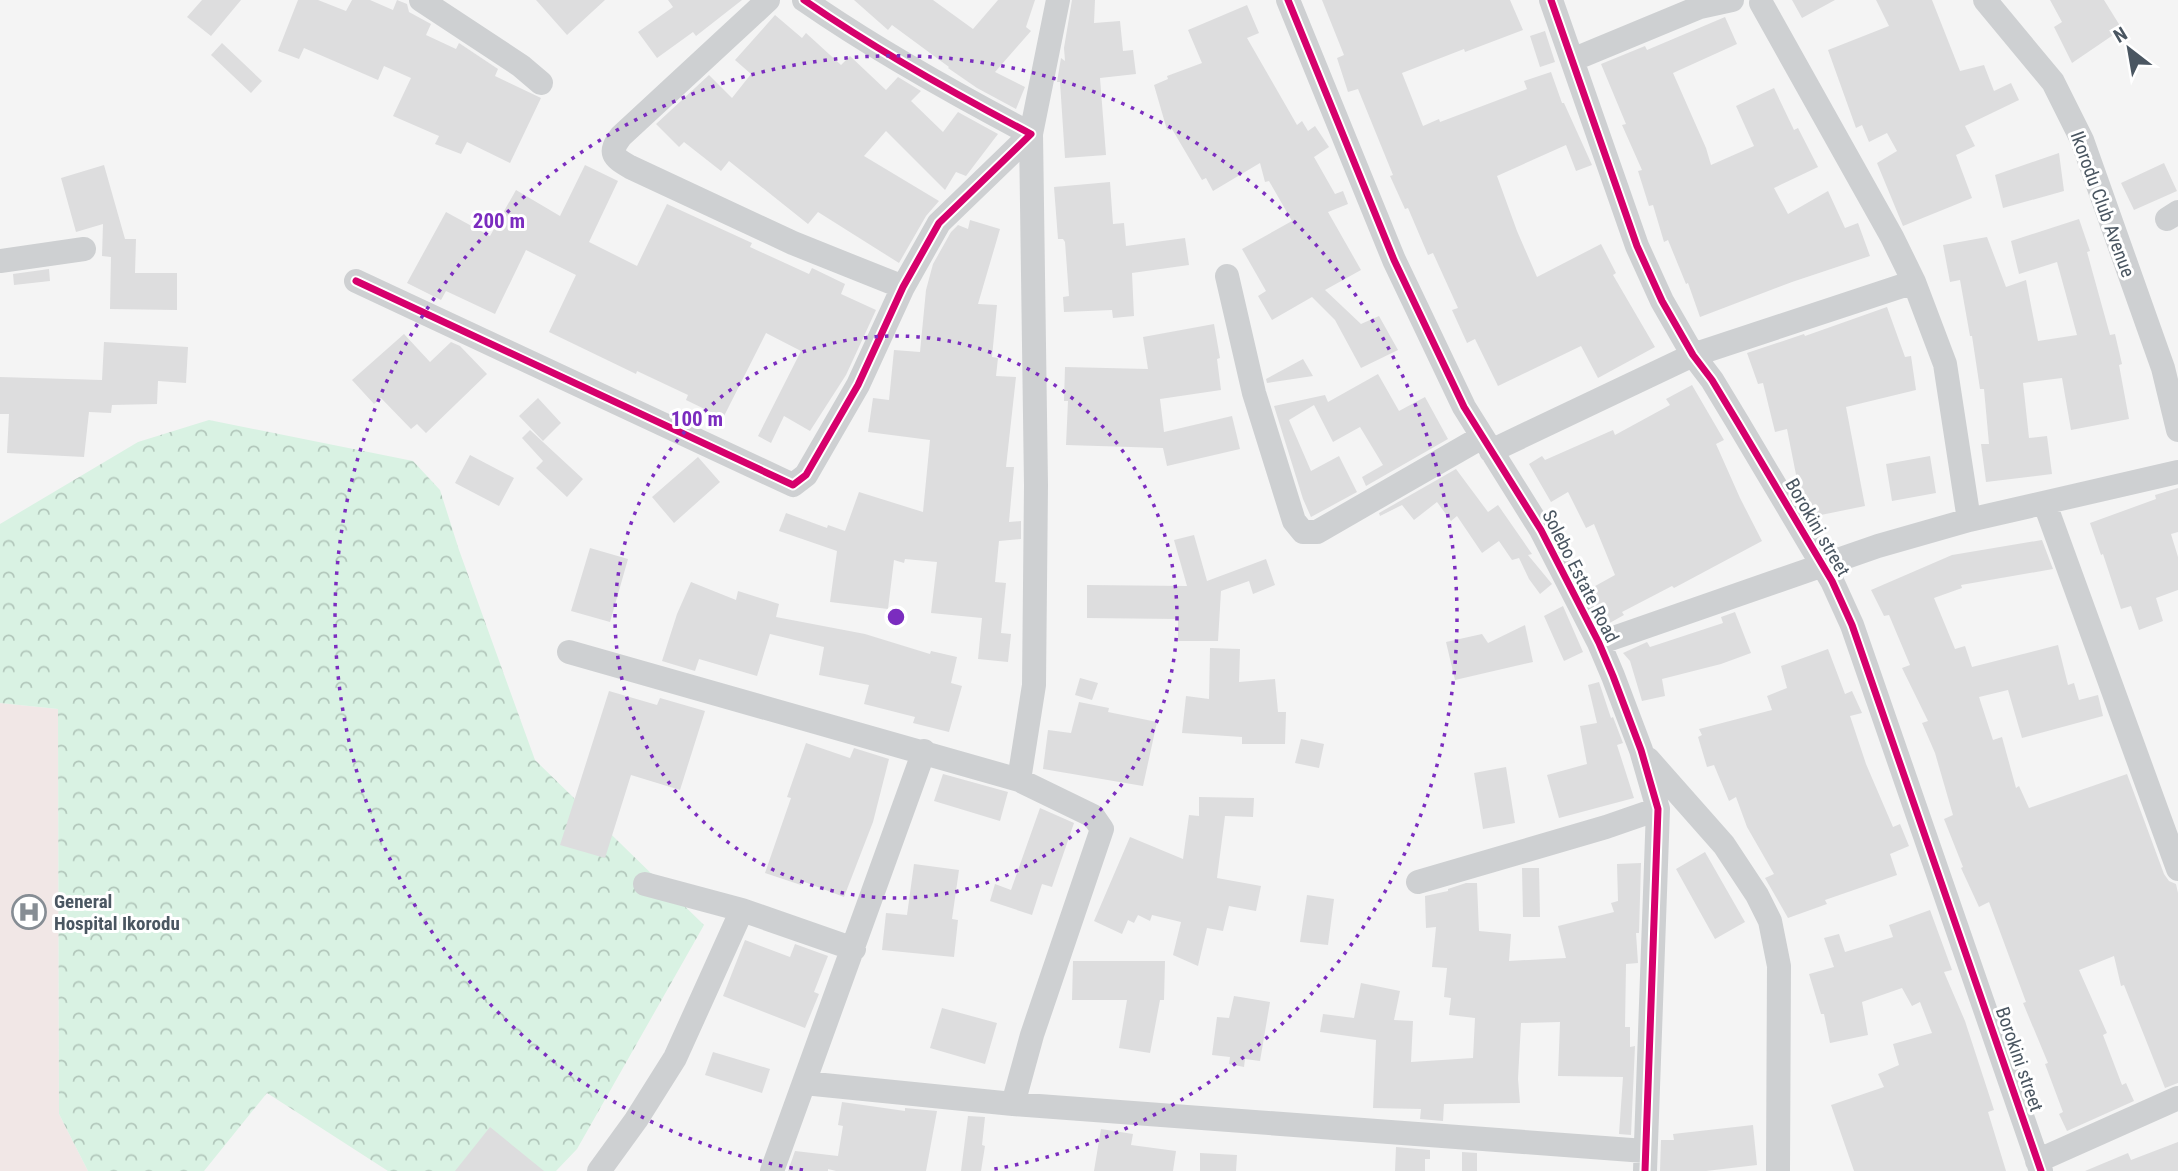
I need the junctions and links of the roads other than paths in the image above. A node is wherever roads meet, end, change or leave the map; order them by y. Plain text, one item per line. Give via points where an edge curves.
1 (421, 0) edge
2 (768, 0) edge
3 (804, 0) edge
4 (1058, 0) edge
5 (1288, 0) edge
6 (1551, 0) edge
7 (1734, 0) edge
8 (1985, 0) edge
9 (1764, 1) edge
10 (1572, 60) junction
11 (541, 83) dead end
12 (1031, 134) junction
13 (84, 248) dead end
14 (0, 261) edge
15 (1227, 276) dead end
16 (356, 281) dead end
17 (1914, 282) junction
18 (903, 287) junction
19 (1693, 355) junction
20 (2178, 430) edge
21 (1487, 444) junction
22 (2178, 472) edge
23 (2045, 505) junction
24 (1969, 520) junction
25 (1822, 565) junction
26 (1599, 643) junction
27 (569, 652) dead end
28 (1641, 750) junction
29 (924, 751) junction
30 (1019, 780) junction
31 (1658, 809) junction
32 (2178, 869) edge
33 (1418, 882) dead end
34 (645, 884) dead end
35 (742, 910) junction
36 (854, 948) junction
37 (804, 1083) junction
38 (2178, 1098) edge
39 (1013, 1104) junction
40 (1645, 1161) edge
41 (2039, 1166) edge
42 (598, 1171) edge
43 (772, 1171) edge
44 (1778, 1171) edge

1 - 11 street
2 - 18 street via 621,136 613,154 630,167 793,243
3 - 12 street via 948,90
4 - 12 street
5 - 21 street, Solebo Estate Road via 1394,260 1464,407
6 - 10 street, Borokini street
7 - 9 street
7 - 10 street via 1700,6
8 - 20 street, Ikorodu Club Avenue via 2053,82 2082,140 2162,368
9 - 17 street
10 - 19 street, Borokini street via 1637,246
12 - 18 street via 939,223
12 - 30 street via 1034,685
13 - 14 street
15 - 21 street via 1258,406 1294,522 1303,532 1317,532
16 - 18 street via 793,485 806,475 858,385
17 - 19 street
17 - 24 street via 1945,364
19 - 21 street
19 - 25 street, Borokini street
21 - 26 street, Solebo Estate Road via 1541,530
22 - 23 street
23 - 24 street
23 - 32 street
24 - 25 street
25 - 26 street
25 - 41 street, Borokini street via 1852,625 1881,702
26 - 28 street, Solebo Estate Road
27 - 29 street
28 - 31 street, Solebo Estate Road
28 - 44 street via 1724,845 1770,921 1779,966
29 - 30 street
29 - 36 street
30 - 39 street via 1093,816 1102,829
31 - 33 street
31 - 40 street, Solebo Estate Road
34 - 35 street
35 - 36 street
35 - 42 street via 675,1058
36 - 37 street
37 - 39 street
37 - 43 street
38 - 41 street
39 - 40 street

